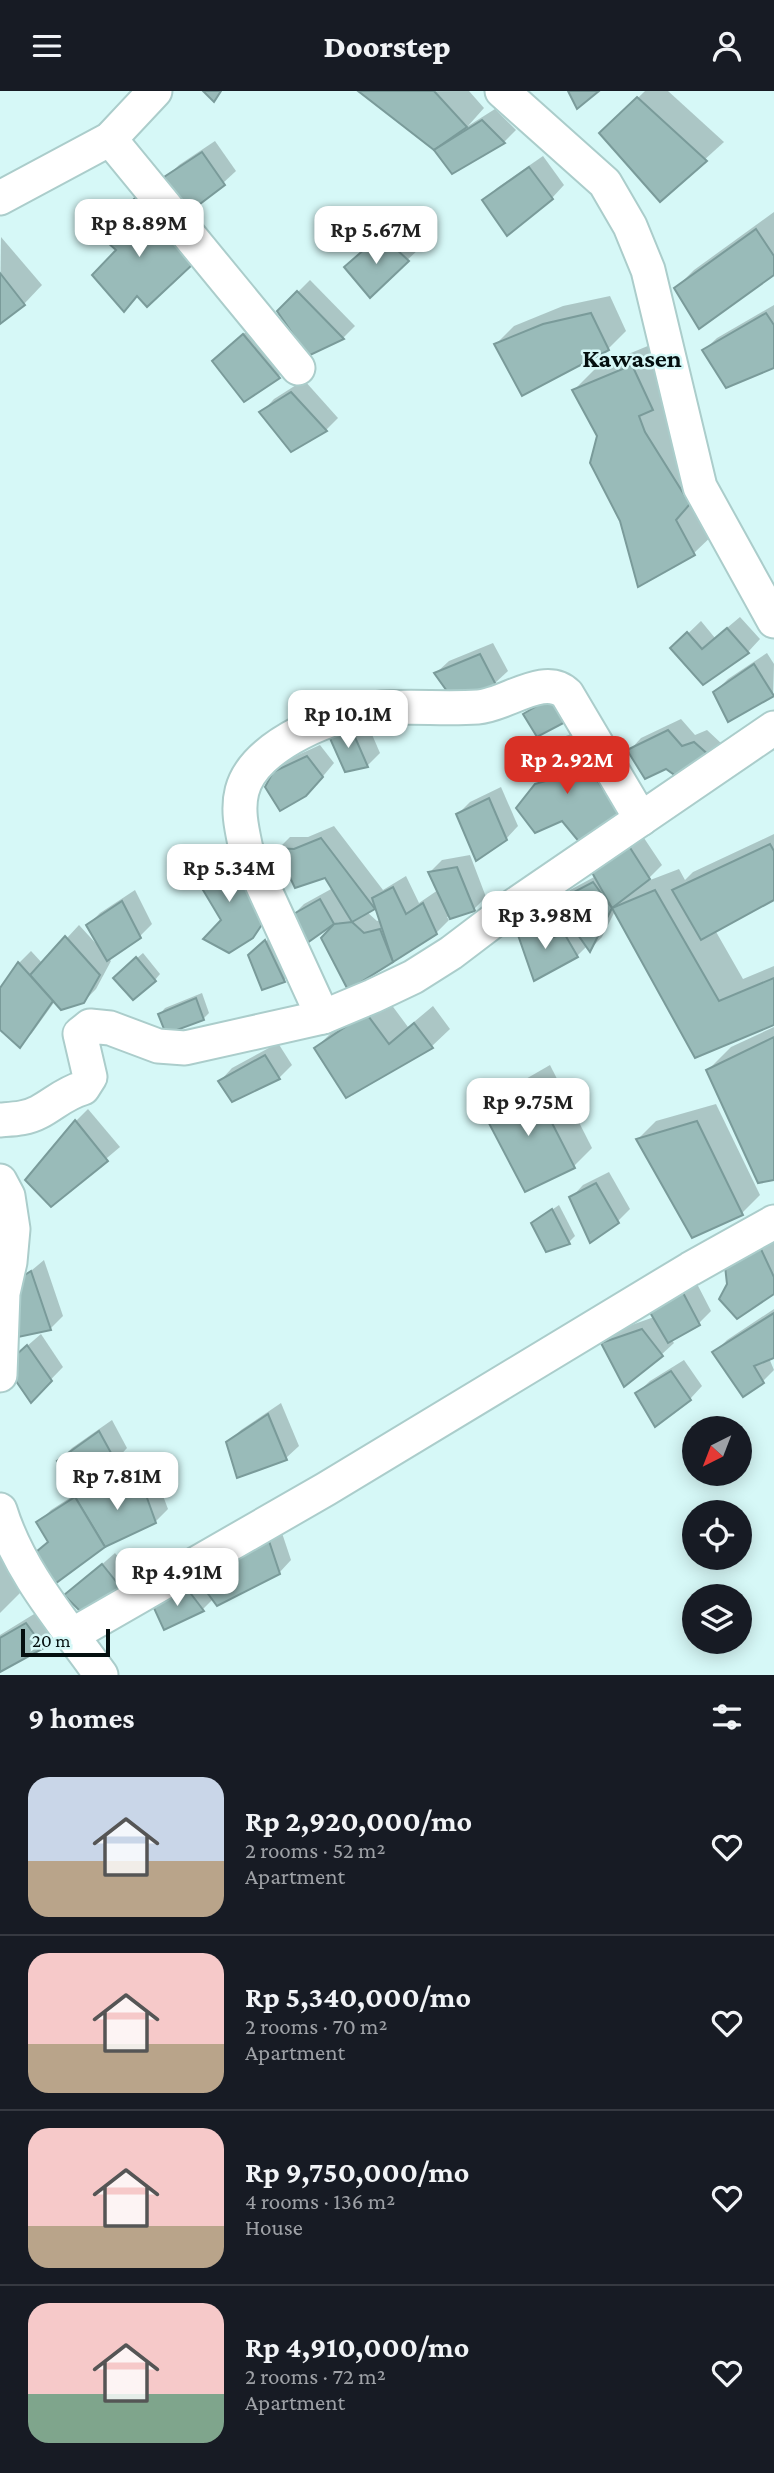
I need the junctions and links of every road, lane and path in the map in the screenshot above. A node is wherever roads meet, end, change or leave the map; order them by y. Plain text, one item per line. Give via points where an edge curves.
1 (155, 91) edge
2 (502, 91) edge
3 (110, 139) junction
4 (0, 198) edge
5 (298, 368) dead end
6 (774, 621) edge
7 (774, 727) edge
8 (640, 819) junction
9 (323, 1017) junction
10 (0, 1120) edge
11 (0, 1181) edge
12 (774, 1222) edge
13 (0, 1375) edge
14 (0, 1510) edge
15 (72, 1635) junction
16 (101, 1675) edge

1 - 3 street
2 - 6 street via 605,183 630,226 648,270 700,487
3 - 4 street
3 - 5 street
7 - 8 street
8 - 9 street via 413,977
8 - 9 street via 567,694 552,685 483,706 380,708 325,722 276,746 254,766 242,790 240,822 246,849
9 - 10 street via 186,1048 158,1046 110,1028 90,1026 80,1034 90,1077 83,1088 32,1115
11 - 13 street via 8,1196 13,1230 3,1293
12 - 15 street
14 - 15 street via 25,1568
15 - 16 street

